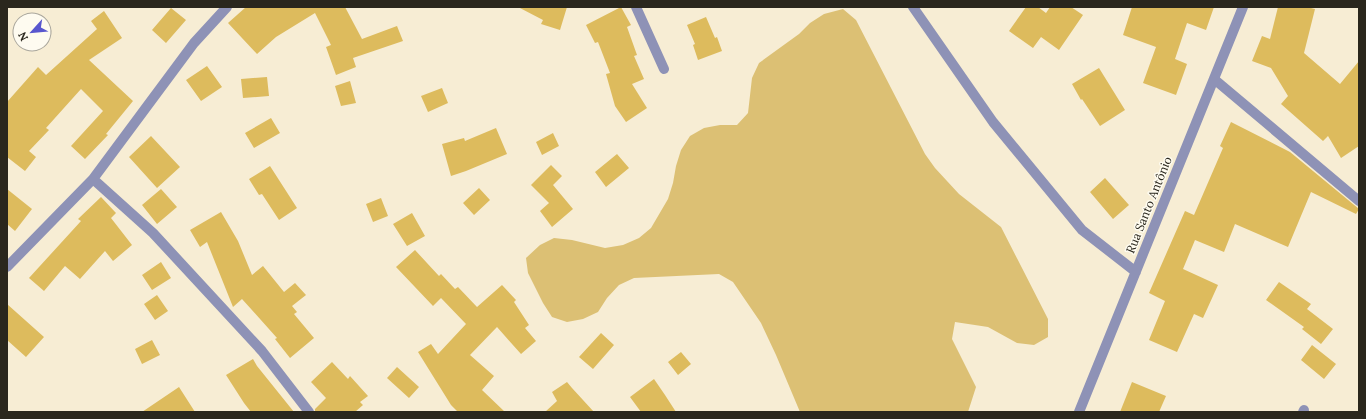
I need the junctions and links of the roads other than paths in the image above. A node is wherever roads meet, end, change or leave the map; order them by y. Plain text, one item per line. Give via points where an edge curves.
1 (227, 7) edge
2 (636, 7) edge
3 (912, 7) edge
4 (1243, 7) edge
5 (664, 69) dead end
6 (1214, 79) junction
7 (93, 179) junction
8 (1359, 201) edge
9 (7, 267) edge
10 (1136, 272) junction
11 (309, 412) edge
12 (1079, 412) edge

1 - 7 street via 194,43
2 - 5 street
3 - 10 street via 993,122 1082,230
4 - 6 street, Rua Santo Antônio
6 - 8 street
6 - 10 street, Rua Santo Antônio
7 - 9 street
7 - 11 street via 153,233 262,351
10 - 12 street, Rua Santo Antônio

